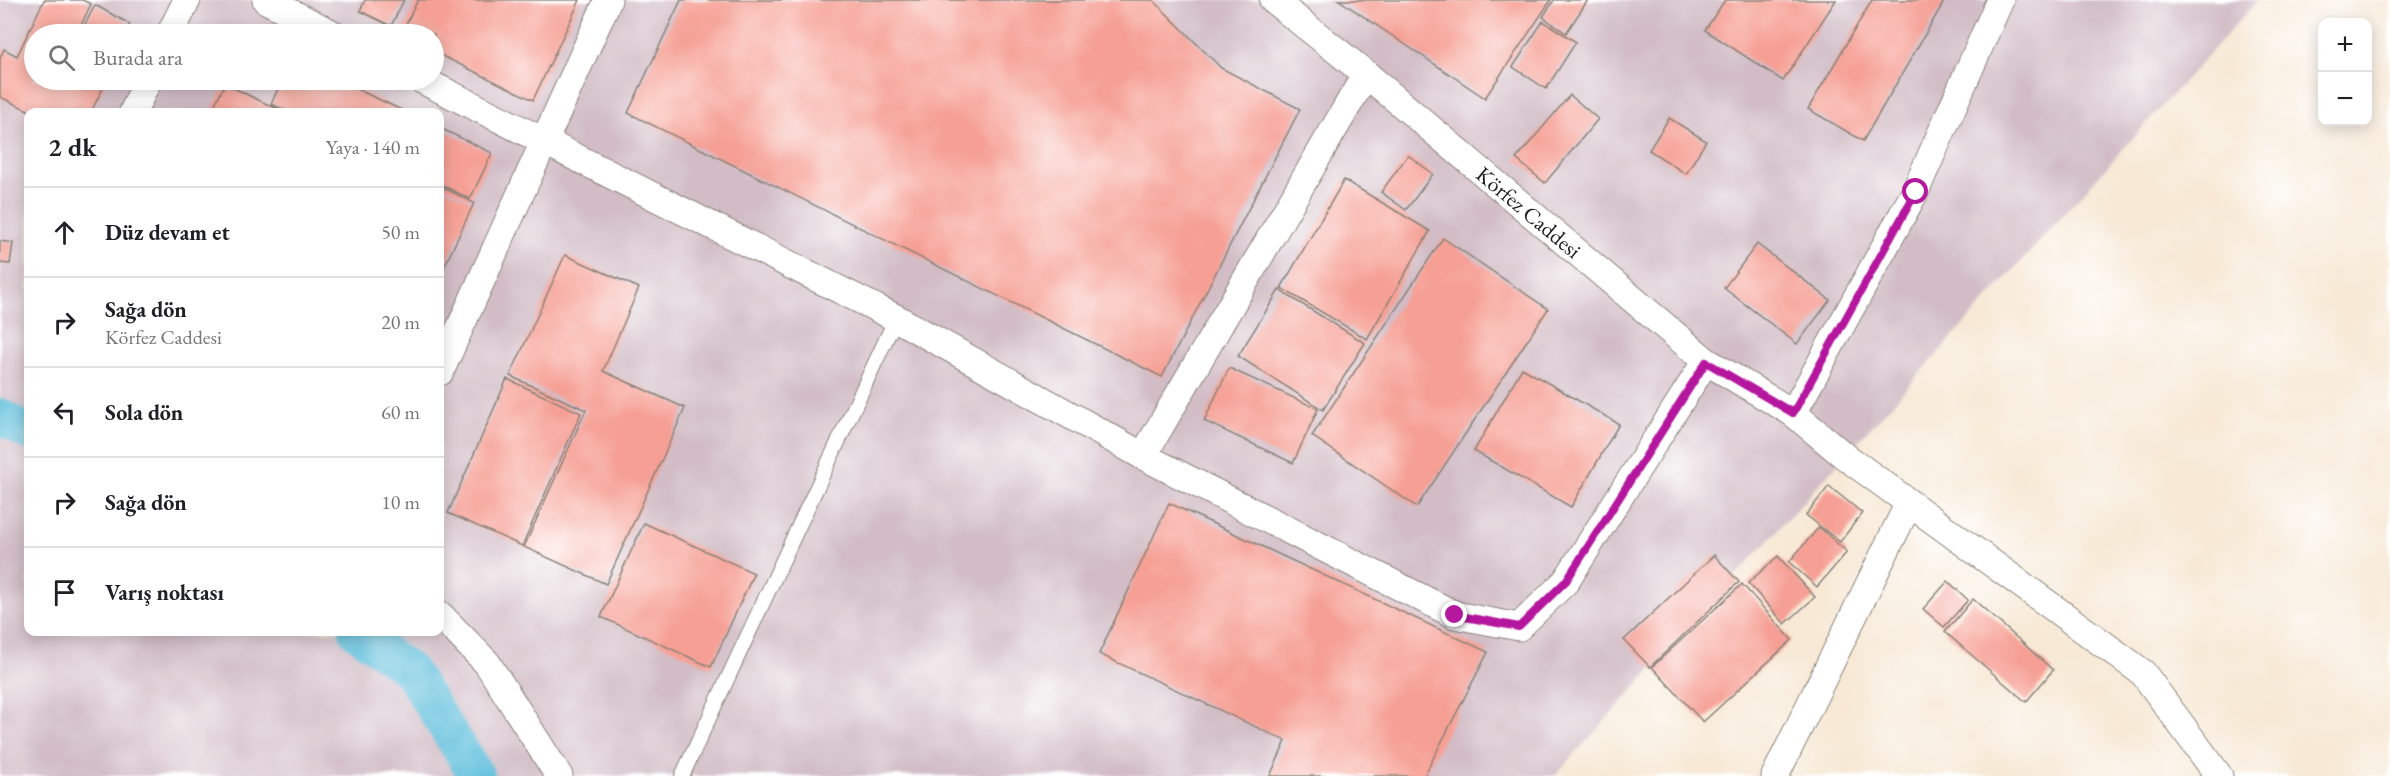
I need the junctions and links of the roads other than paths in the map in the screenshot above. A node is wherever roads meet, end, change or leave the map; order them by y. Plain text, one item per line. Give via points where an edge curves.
1 (186, 0) edge
2 (266, 0) edge
3 (608, 0) edge
4 (1273, 0) edge
5 (2000, 0) edge
6 (175, 24) edge
7 (313, 24) edge
8 (1366, 74) junction
9 (143, 90) edge
10 (442, 90) edge
11 (135, 108) edge
12 (545, 141) junction
13 (896, 318) junction
14 (1706, 362) junction
15 (444, 363) edge
16 (1793, 413) junction
17 (1143, 456) junction
18 (1910, 503) junction
19 (444, 619) edge
20 (559, 776) edge
21 (682, 776) edge
22 (1775, 776) edge
23 (2219, 776) edge

1 - 6 street
2 - 7 street
3 - 12 street
4 - 8 street, Körfez Caddesi
5 - 16 street via 1916,192
8 - 14 street, Körfez Caddesi
8 - 17 street
9 - 11 street
10 - 12 street
12 - 13 street
12 - 15 street
13 - 17 street
13 - 21 lane
14 - 16 street, Körfez Caddesi
14 - 17 street via 1566,581 1519,627 1455,615
16 - 18 street, Körfez Caddesi
18 - 22 street
18 - 23 street, Körfez Caddesi via 2143,674
19 - 20 street via 487,663

